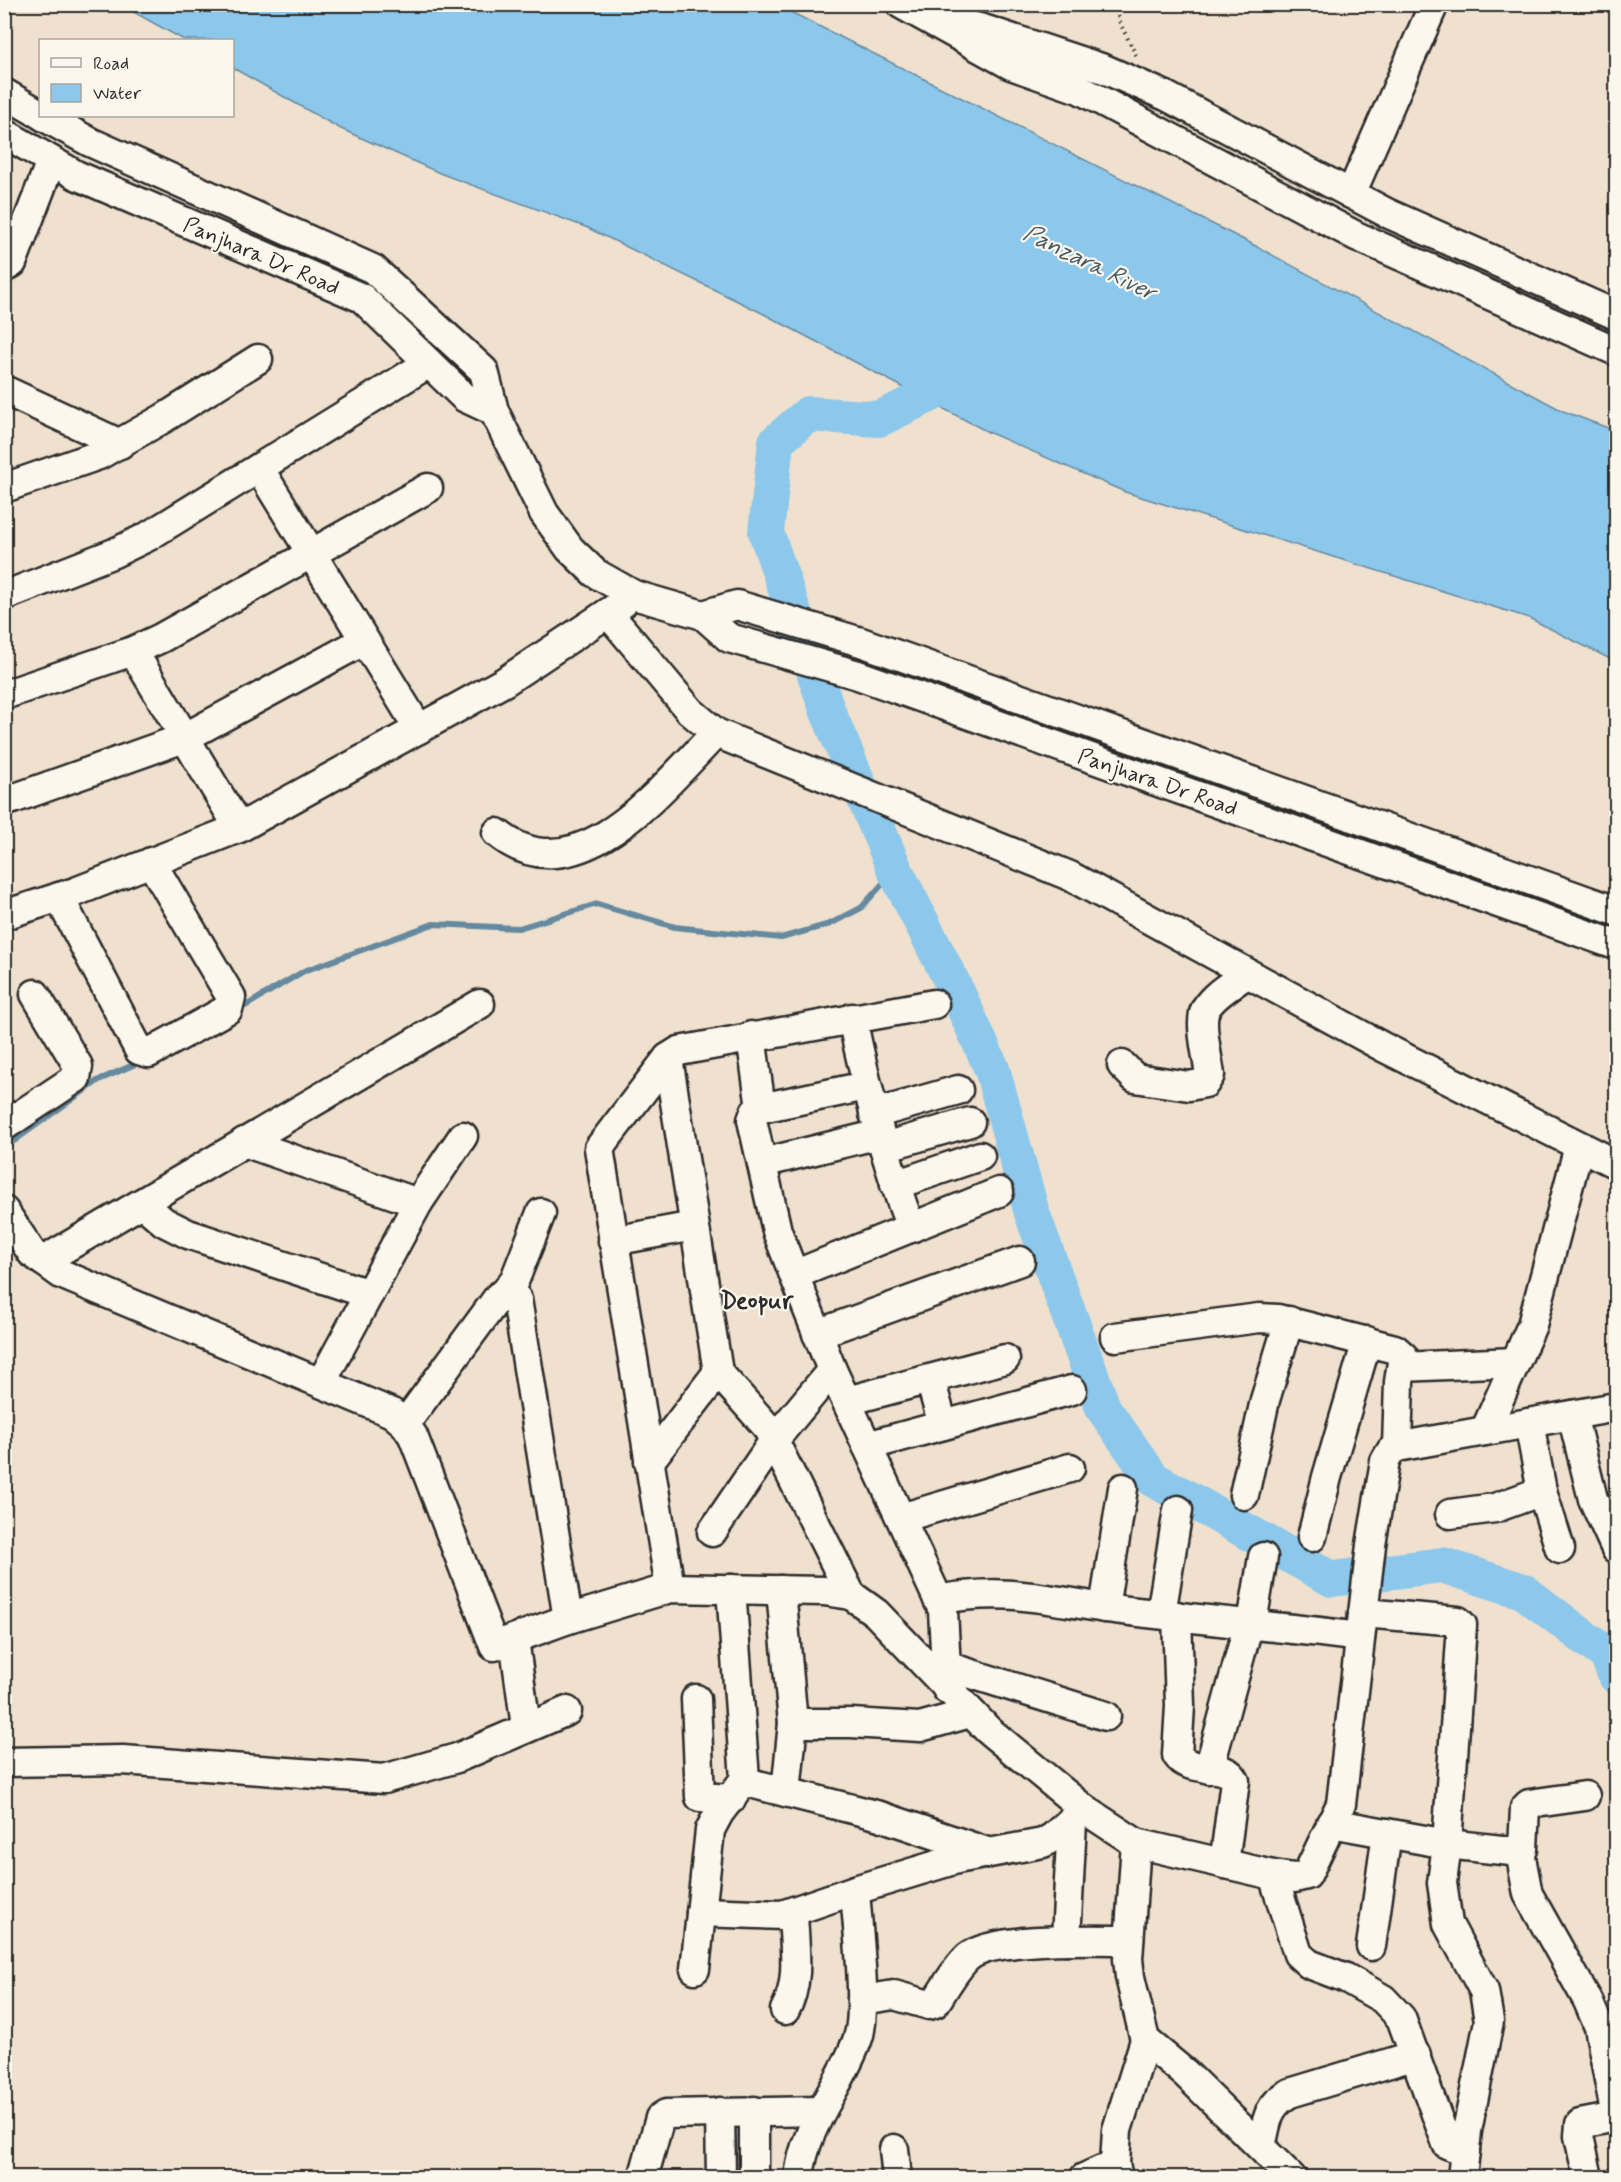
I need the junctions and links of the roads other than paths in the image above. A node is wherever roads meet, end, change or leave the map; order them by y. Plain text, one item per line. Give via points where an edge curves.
1 (1434, 4) edge
2 (907, 8) edge
3 (4, 93) edge
4 (39, 113) edge
5 (46, 117) edge
6 (4, 133) edge
7 (51, 161) junction
8 (1351, 194) junction
9 (4, 268) edge
10 (1617, 315) edge
11 (1617, 351) edge
12 (258, 359) dead end
13 (429, 363) junction
14 (4, 390) edge
15 (494, 411) junction
16 (120, 444) junction
17 (259, 468) junction
18 (4, 488) edge
19 (428, 488) dead end
20 (310, 555) junction
21 (634, 595) junction
22 (4, 596) edge
23 (608, 613) junction
24 (703, 615) junction
25 (363, 642) junction
26 (133, 651) junction
27 (4, 694) edge
28 (419, 729) junction
29 (716, 733) junction
30 (184, 738) junction
31 (4, 802) edge
32 (239, 828) junction
33 (497, 833) dead end
34 (151, 862) junction
35 (59, 897) junction
36 (1617, 911) edge
37 (4, 915) edge
38 (1617, 945) edge
39 (1247, 973) junction
40 (35, 994) dead end
41 (480, 1004) dead end
42 (934, 1004) dead end
43 (852, 1018) junction
44 (751, 1036) junction
45 (668, 1058) junction
46 (1122, 1065) dead end
47 (866, 1086) junction
48 (958, 1090) dead end
49 (761, 1108) junction
50 (970, 1122) dead end
51 (4, 1126) edge
52 (879, 1132) junction
53 (463, 1136) dead end
54 (244, 1142) junction
55 (1579, 1146) junction
56 (980, 1156) dead end
57 (762, 1163) junction
58 (1617, 1164) edge
59 (895, 1185) junction
60 (999, 1192) dead end
61 (142, 1203) junction
62 (418, 1203) junction
63 (4, 1211) edge
64 (541, 1213) dead end
65 (694, 1226) junction
66 (911, 1228) junction
67 (613, 1241) junction
68 (44, 1261) junction
69 (1020, 1261) dead end
70 (794, 1275) junction
71 (505, 1293) junction
72 (369, 1294) junction
73 (1289, 1321) junction
74 (817, 1334) junction
75 (1115, 1337) dead end
76 (1367, 1341) junction
77 (1005, 1359) dead end
78 (1515, 1362) junction
79 (1402, 1366) junction
80 (832, 1370) junction
81 (718, 1372) junction
82 (930, 1379) junction
83 (321, 1383) junction
84 (1072, 1390) dead end
85 (847, 1401) junction
86 (1617, 1407) edge
87 (1572, 1415) junction
88 (1529, 1423) junction
89 (405, 1424) junction
90 (943, 1425) junction
91 (1485, 1431) junction
92 (775, 1439) junction
93 (867, 1446) junction
94 (1397, 1447) junction
95 (649, 1462) junction
96 (1070, 1468) dead end
97 (1123, 1488) dead end
98 (1542, 1491) junction
99 (1244, 1495) dead end
100 (1178, 1510) dead end
101 (1450, 1514) dead end
102 (901, 1518) junction
103 (712, 1532) dead end
104 (1312, 1537) dead end
105 (1617, 1549) edge
106 (1560, 1550) dead end
107 (1263, 1557) dead end
108 (670, 1588) junction
109 (731, 1589) junction
110 (782, 1590) junction
111 (851, 1595) junction
112 (938, 1600) junction
113 (1104, 1608) junction
114 (1363, 1614) junction
115 (1169, 1615) junction
116 (568, 1619) junction
117 (1250, 1623) junction
118 (514, 1639) junction
119 (947, 1677) junction
120 (696, 1700) dead end
121 (567, 1711) dead end
122 (970, 1713) junction
123 (1106, 1716) dead end
124 (793, 1723) junction
125 (526, 1727) junction
126 (4, 1762) edge
127 (1209, 1769) junction
128 (738, 1789) junction
129 (786, 1792) junction
130 (1585, 1796) dead end
131 (1078, 1815) junction
132 (1332, 1823) junction
133 (1387, 1833) junction
134 (1136, 1843) junction
135 (1446, 1844) junction
136 (987, 1852) junction
137 (1520, 1852) junction
138 (1224, 1864) junction
139 (1273, 1875) junction
140 (855, 1890) junction
141 (701, 1912) junction
142 (793, 1913) junction
143 (1066, 1940) junction
144 (1129, 1940) junction
145 (1371, 1946) dead end
146 (695, 1969) dead end
147 (862, 2000) junction
148 (785, 2010) dead end
149 (1145, 2040) junction
150 (1416, 2055) junction
151 (754, 2111) junction
152 (821, 2111) junction
153 (720, 2112) junction
154 (1616, 2117) edge
155 (1262, 2147) junction
156 (894, 2149) dead end
157 (1463, 2165) edge
158 (1117, 2171) edge
159 (643, 2178) edge
160 (721, 2178) edge
161 (754, 2178) edge
162 (799, 2178) edge
163 (897, 2178) edge
164 (1084, 2178) edge
165 (1292, 2178) edge
166 (1588, 2178) edge

1 - 8 street
2 - 8 street via 983,28 1104,69 1153,90
2 - 11 street via 1011,65 1079,89 1356,236
3 - 4 street, Panjhara Dr Road
5 - 15 street, Panjhara Dr Road via 90,142 373,269 484,371
6 - 7 street, Panjhara Dr Road
7 - 9 street via 12,263
7 - 13 street, Panjhara Dr Road via 362,298
8 - 10 street
12 - 16 street
13 - 15 street, Panjhara Dr Road via 464,397
13 - 17 street
14 - 16 street
15 - 21 street, Panjhara Dr Road via 544,513 570,549 595,573
16 - 18 street
17 - 20 street
17 - 22 street via 147,537
19 - 20 street
20 - 25 street
20 - 26 street
21 - 23 street
21 - 24 street, Panjhara Dr Road
23 - 28 street via 504,682
23 - 29 street via 690,711
24 - 36 street, Panjhara Dr Road via 737,605 861,642
24 - 38 street, Panjhara Dr Road via 729,638 858,675
25 - 28 street
25 - 30 street
26 - 27 street
26 - 30 street
28 - 32 street
29 - 33 street via 629,819 575,851 532,852
29 - 39 street via 1070,876
30 - 31 street
30 - 32 street
32 - 34 street
34 - 35 street
34 - 35 street via 231,997 228,1009 149,1053 139,1050
35 - 37 street
39 - 46 street via 1206,1010 1203,1021 1210,1075 1205,1083 1189,1086 1136,1078
39 - 55 street
40 - 51 street via 79,1073
41 - 54 street
42 - 43 street
43 - 44 street
43 - 47 street
44 - 45 street via 688,1047
44 - 49 street
45 - 65 street
45 - 67 street via 599,1148
47 - 49 street
47 - 52 street
48 - 52 street
49 - 57 street via 752,1120
50 - 52 street
52 - 57 street
52 - 59 street
53 - 62 street
54 - 61 street
54 - 62 street
55 - 58 street
55 - 78 street via 1532,1325
56 - 59 street
57 - 70 street via 777,1231
59 - 66 street
60 - 66 street
61 - 68 street
61 - 72 street via 164,1222 188,1234
62 - 72 street
63 - 68 street via 32,1252
64 - 71 street via 515,1279
65 - 67 street
65 - 81 street
66 - 70 street
67 - 95 street
68 - 83 street via 61,1274
69 - 74 street
70 - 74 street
71 - 89 street
71 - 116 street via 517,1299
72 - 83 street
73 - 75 street via 1259,1318
73 - 76 street
73 - 99 street via 1265,1400
74 - 80 street
76 - 79 street via 1400,1352
76 - 104 street
77 - 82 street
78 - 79 street
78 - 91 street
79 - 94 street
80 - 85 street
80 - 92 street
81 - 92 street
81 - 95 street
82 - 85 street
82 - 90 street
83 - 89 street via 392,1413
84 - 90 street
85 - 93 street
86 - 87 street
87 - 88 street
87 - 105 street via 1593,1499
88 - 91 street
88 - 98 street
89 - 118 street via 494,1646
90 - 93 street
91 - 94 street
92 - 103 street
92 - 111 street
93 - 102 street
94 - 114 street via 1390,1450 1385,1461
95 - 108 street
96 - 102 street
97 - 113 street
98 - 101 street via 1495,1508
98 - 106 street
100 - 115 street
102 - 112 street
107 - 117 street
108 - 109 street
108 - 116 street
109 - 110 street
109 - 128 street
110 - 111 street
110 - 124 street
111 - 119 street
112 - 113 street via 973,1593 1004,1593
112 - 119 street via 945,1626
113 - 115 street
114 - 117 street
114 - 132 street via 1341,1804
114 - 135 street via 1458,1621 1462,1625
115 - 117 street
115 - 127 street via 1180,1706 1177,1755 1189,1766
116 - 118 street
117 - 127 street
118 - 125 street
119 - 122 street
119 - 123 street
120 - 128 street via 700,1797
121 - 125 street
122 - 124 street via 920,1728
122 - 131 street
124 - 129 street
125 - 126 street via 457,1758 384,1779 123,1760
127 - 138 street via 1227,1772 1235,1780
128 - 129 street via 750,1783
128 - 141 street via 710,1830
129 - 136 street via 880,1816
130 - 137 street via 1528,1804
131 - 134 street
131 - 136 street via 1043,1843
131 - 143 street
132 - 133 street
132 - 139 street via 1307,1875
133 - 135 street
133 - 145 street
134 - 138 street
134 - 144 street
135 - 137 street
135 - 157 street via 1442,1883 1448,1924 1485,1991 1489,2020
136 - 140 street
137 - 154 street via 1528,1893 1599,2027
138 - 139 street
139 - 150 street via 1298,1954 1309,1964 1346,1978 1392,2006
140 - 142 street
140 - 147 street
141 - 142 street via 765,1916
141 - 146 street
142 - 148 street via 795,1984
143 - 144 street
143 - 147 street via 1030,1941 971,1955 929,2005 894,1995
144 - 149 street via 1130,1977
147 - 152 street via 859,2036
149 - 155 street
149 - 158 street via 1117,2130
150 - 155 street via 1278,2099 1269,2114
150 - 157 street via 1447,2144
151 - 152 street
151 - 153 street
151 - 161 street
152 - 162 street via 801,2153
153 - 159 street via 673,2113 660,2118
153 - 160 street
154 - 166 street via 1580,2124
155 - 165 street
156 - 163 street
158 - 164 street

